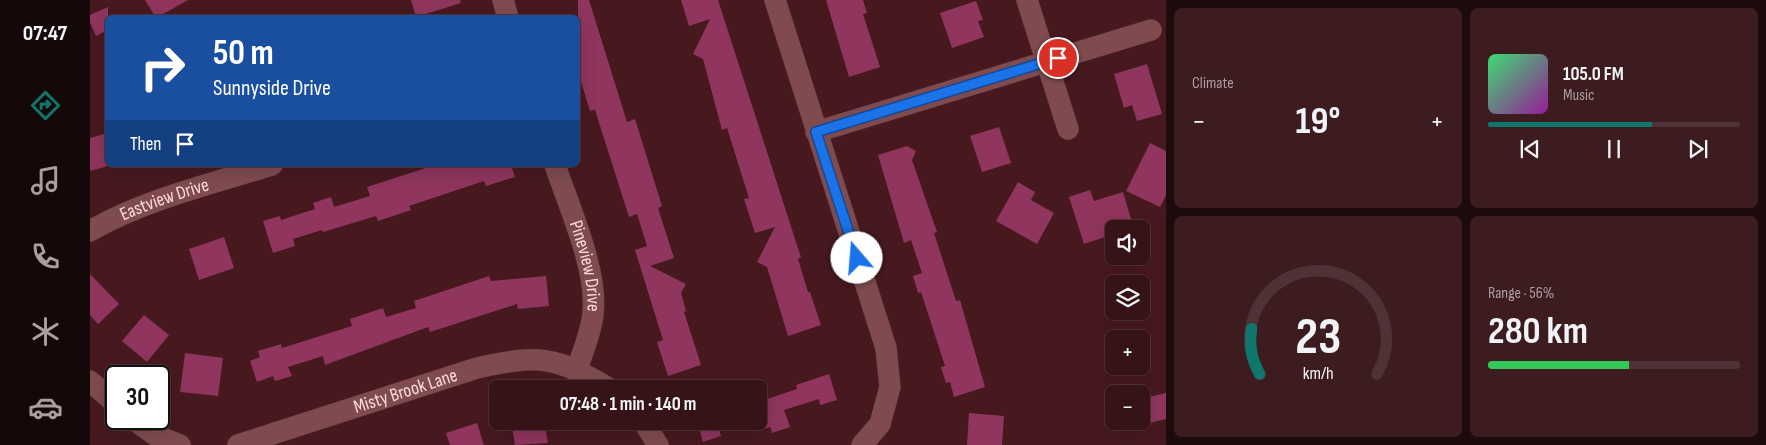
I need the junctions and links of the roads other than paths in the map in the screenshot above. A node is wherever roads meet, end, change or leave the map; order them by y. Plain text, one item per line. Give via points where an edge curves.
1 (503, 0) edge
2 (775, 0) edge
3 (1027, 0) edge
4 (507, 15) edge
5 (1151, 30) dead end
6 (1046, 62) junction
7 (1068, 129) dead end
8 (816, 132) junction
9 (266, 167) edge
10 (556, 167) edge
11 (90, 231) edge
12 (577, 369) junction
13 (595, 380) edge
14 (90, 381) edge
15 (105, 394) edge
16 (148, 430) edge
17 (649, 430) edge
18 (180, 445) edge
19 (238, 445) edge
20 (658, 445) edge
21 (862, 445) edge

1 - 4 street
2 - 8 street
3 - 6 street
5 - 6 street
6 - 7 street
6 - 8 street
8 - 21 street via 886,348 890,387 880,424
9 - 11 street, Eastview Drive via 138,208
10 - 12 street, Pineview Drive via 590,270 593,296 593,314
12 - 13 street, Misty Brook Lane
12 - 19 street, Misty Brook Lane via 554,361 530,359 477,368
14 - 15 street
16 - 18 street
17 - 20 street

